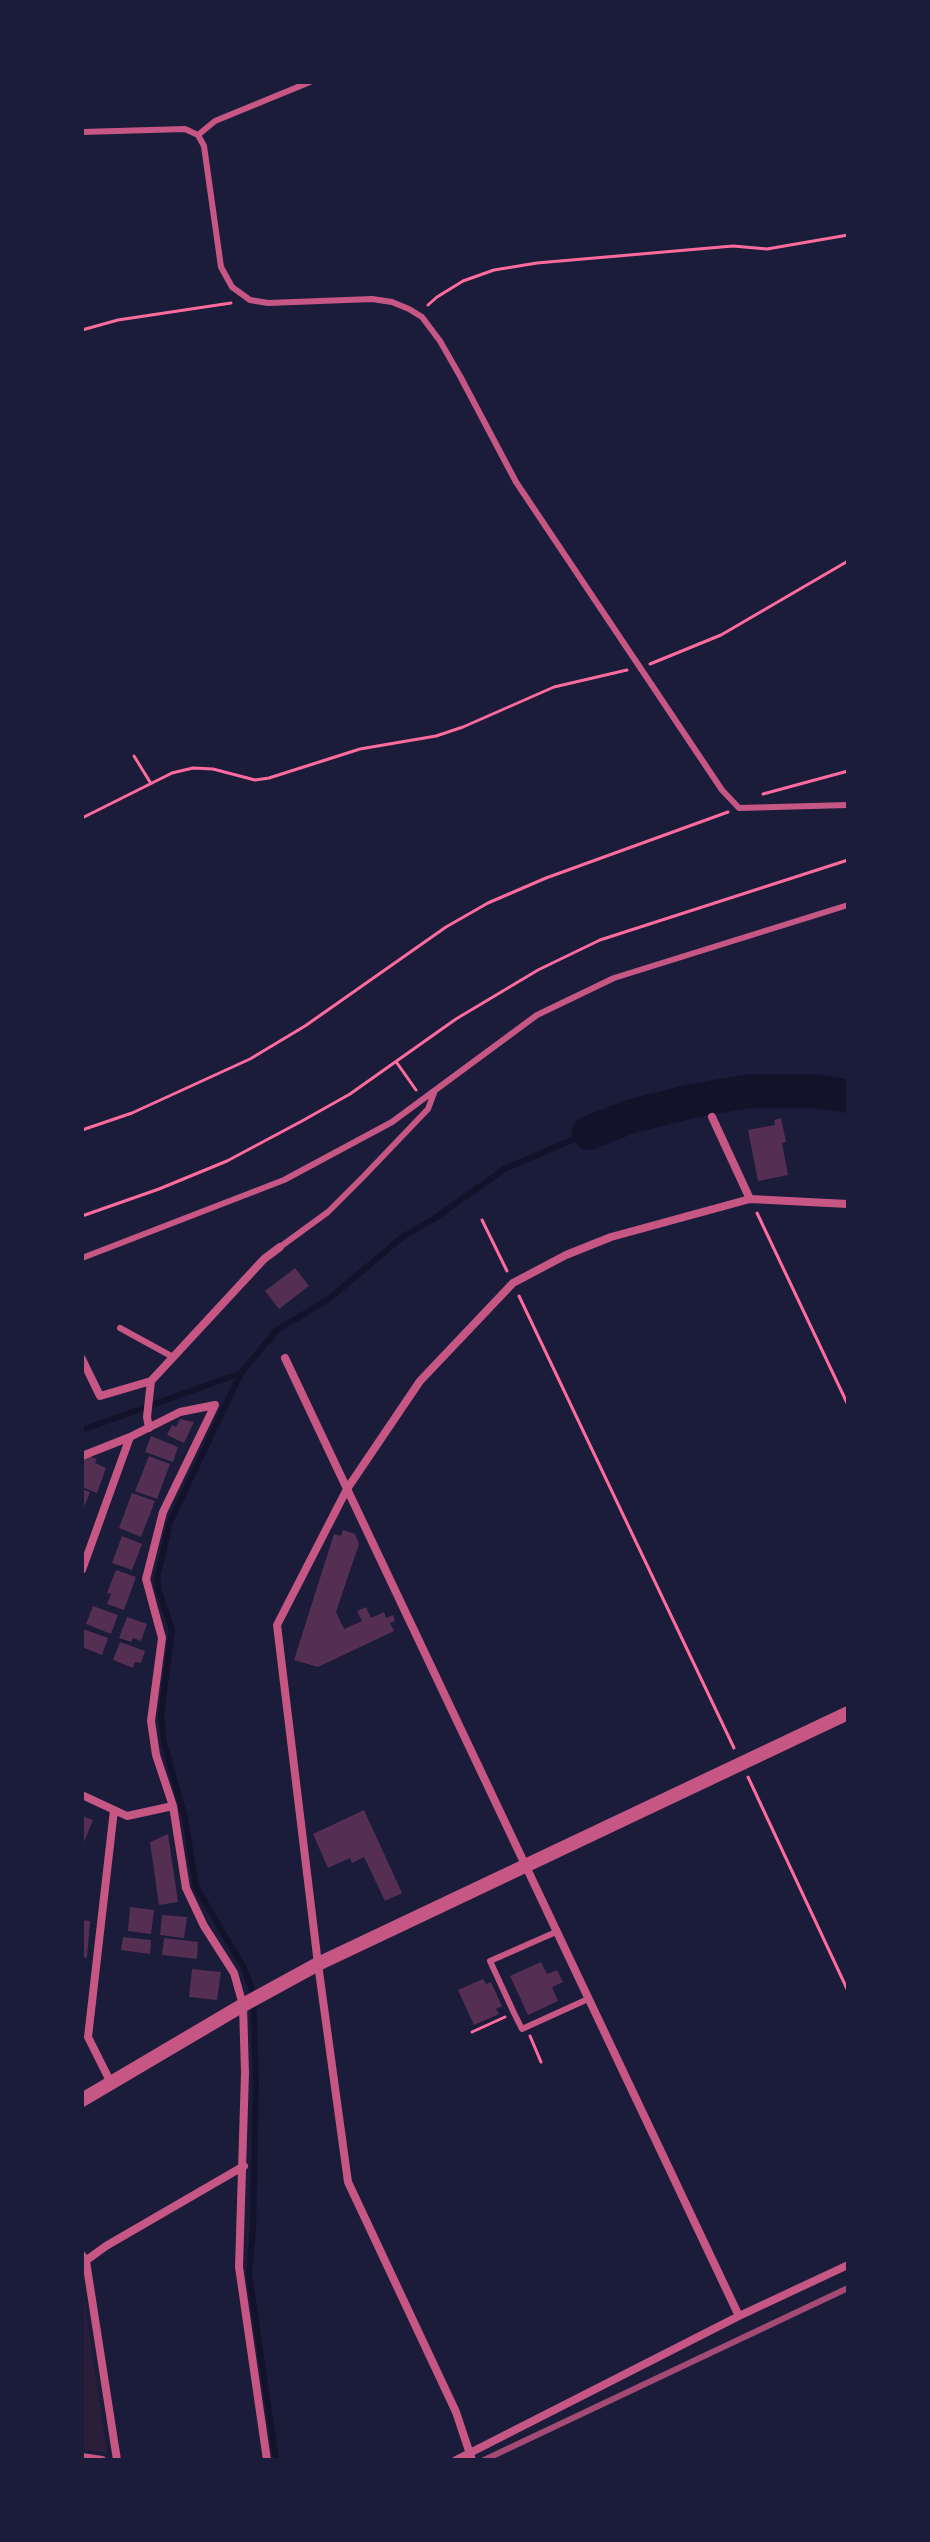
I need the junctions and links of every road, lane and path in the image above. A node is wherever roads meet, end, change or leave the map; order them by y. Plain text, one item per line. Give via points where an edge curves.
1 (310, 82) edge
2 (82, 132) edge
3 (198, 135) junction
4 (848, 235) edge
5 (250, 300) junction
6 (422, 317) junction
7 (82, 330) edge
8 (848, 561) edge
9 (641, 667) junction
10 (134, 756) dead end
11 (848, 771) edge
12 (150, 782) junction
13 (848, 805) edge
14 (739, 808) junction
15 (82, 818) edge
16 (848, 860) edge
17 (848, 905) edge
18 (397, 1062) junction
19 (434, 1092) junction
20 (422, 1100) junction
21 (712, 1117) dead end
22 (82, 1130) edge
23 (750, 1199) junction
24 (848, 1204) edge
25 (82, 1216) edge
26 (482, 1220) dead end
27 (280, 1247) joint
28 (82, 1258) edge
29 (513, 1283) junction
30 (120, 1328) dead end
31 (173, 1357) junction
32 (285, 1358) dead end
33 (82, 1359) edge
34 (150, 1384) junction
35 (848, 1405) edge
36 (149, 1428) junction
37 (130, 1437) junction
38 (82, 1456) edge
39 (347, 1489) junction
40 (82, 1570) edge
41 (848, 1713) edge
42 (742, 1764) junction
43 (82, 1795) edge
44 (173, 1806) junction
45 (114, 1810) junction
46 (525, 1866) junction
47 (556, 1932) junction
48 (318, 1964) junction
49 (848, 1991) edge
50 (588, 1999) junction
51 (243, 2005) junction
52 (514, 2013) junction
53 (526, 2026) junction
54 (472, 2032) dead end
55 (541, 2062) dead end
56 (111, 2083) junction
57 (82, 2100) edge
58 (244, 2166) junction
59 (83, 2260) edge
60 (848, 2265) edge
61 (739, 2316) junction
62 (82, 2457) edge
63 (471, 2457) edge
64 (102, 2460) edge
65 (117, 2460) edge
66 (267, 2460) edge
67 (456, 2460) edge

1 - 3 lane via 215,121
2 - 3 lane via 185,129
3 - 5 lane via 204,146 221,267 232,287
4 - 6 path via 767,249 733,246 494,270 437,297
5 - 6 lane via 372,299
5 - 7 path
6 - 9 lane via 516,482
8 - 9 path via 721,635
9 - 12 path via 554,687 436,736 360,749 269,778 193,768
9 - 14 lane
10 - 12 path
11 - 14 path via 767,792
12 - 15 path
13 - 14 lane
14 - 22 path via 488,903 250,1059
16 - 18 path via 600,940 456,1019
17 - 19 lane via 614,978 537,1015
18 - 20 path
18 - 25 path via 350,1094 227,1161
19 - 20 lane
19 - 27 lane via 428,1109 363,1177 328,1212
20 - 28 lane via 284,1180
21 - 23 street
23 - 24 street
23 - 29 street via 611,1237
23 - 35 path
26 - 29 path
27 - 31 street
29 - 39 street via 420,1381
29 - 42 path
30 - 31 lane
31 - 34 street
32 - 39 street
33 - 34 street via 100,1396
34 - 36 street
36 - 37 street
36 - 44 street via 180,1412 215,1405 163,1512 146,1579 162,1638 151,1721
37 - 38 street
37 - 40 street
39 - 46 street
39 - 48 street via 277,1625
41 - 42 street
42 - 46 street
42 - 49 path
43 - 45 street
44 - 45 street via 127,1816
44 - 51 street via 186,1888 234,1973
45 - 56 street via 88,2037
46 - 47 street
46 - 48 street
47 - 50 street
47 - 52 lane via 490,1961
48 - 51 street
48 - 63 street via 348,2182 456,2412
50 - 53 lane
50 - 61 street
51 - 56 street
51 - 58 street
52 - 53 lane via 522,2029
52 - 54 path
53 - 55 path
56 - 57 street
58 - 59 street
58 - 66 street via 239,2267
59 - 65 street
60 - 61 street
61 - 63 street
62 - 64 street
63 - 67 street

